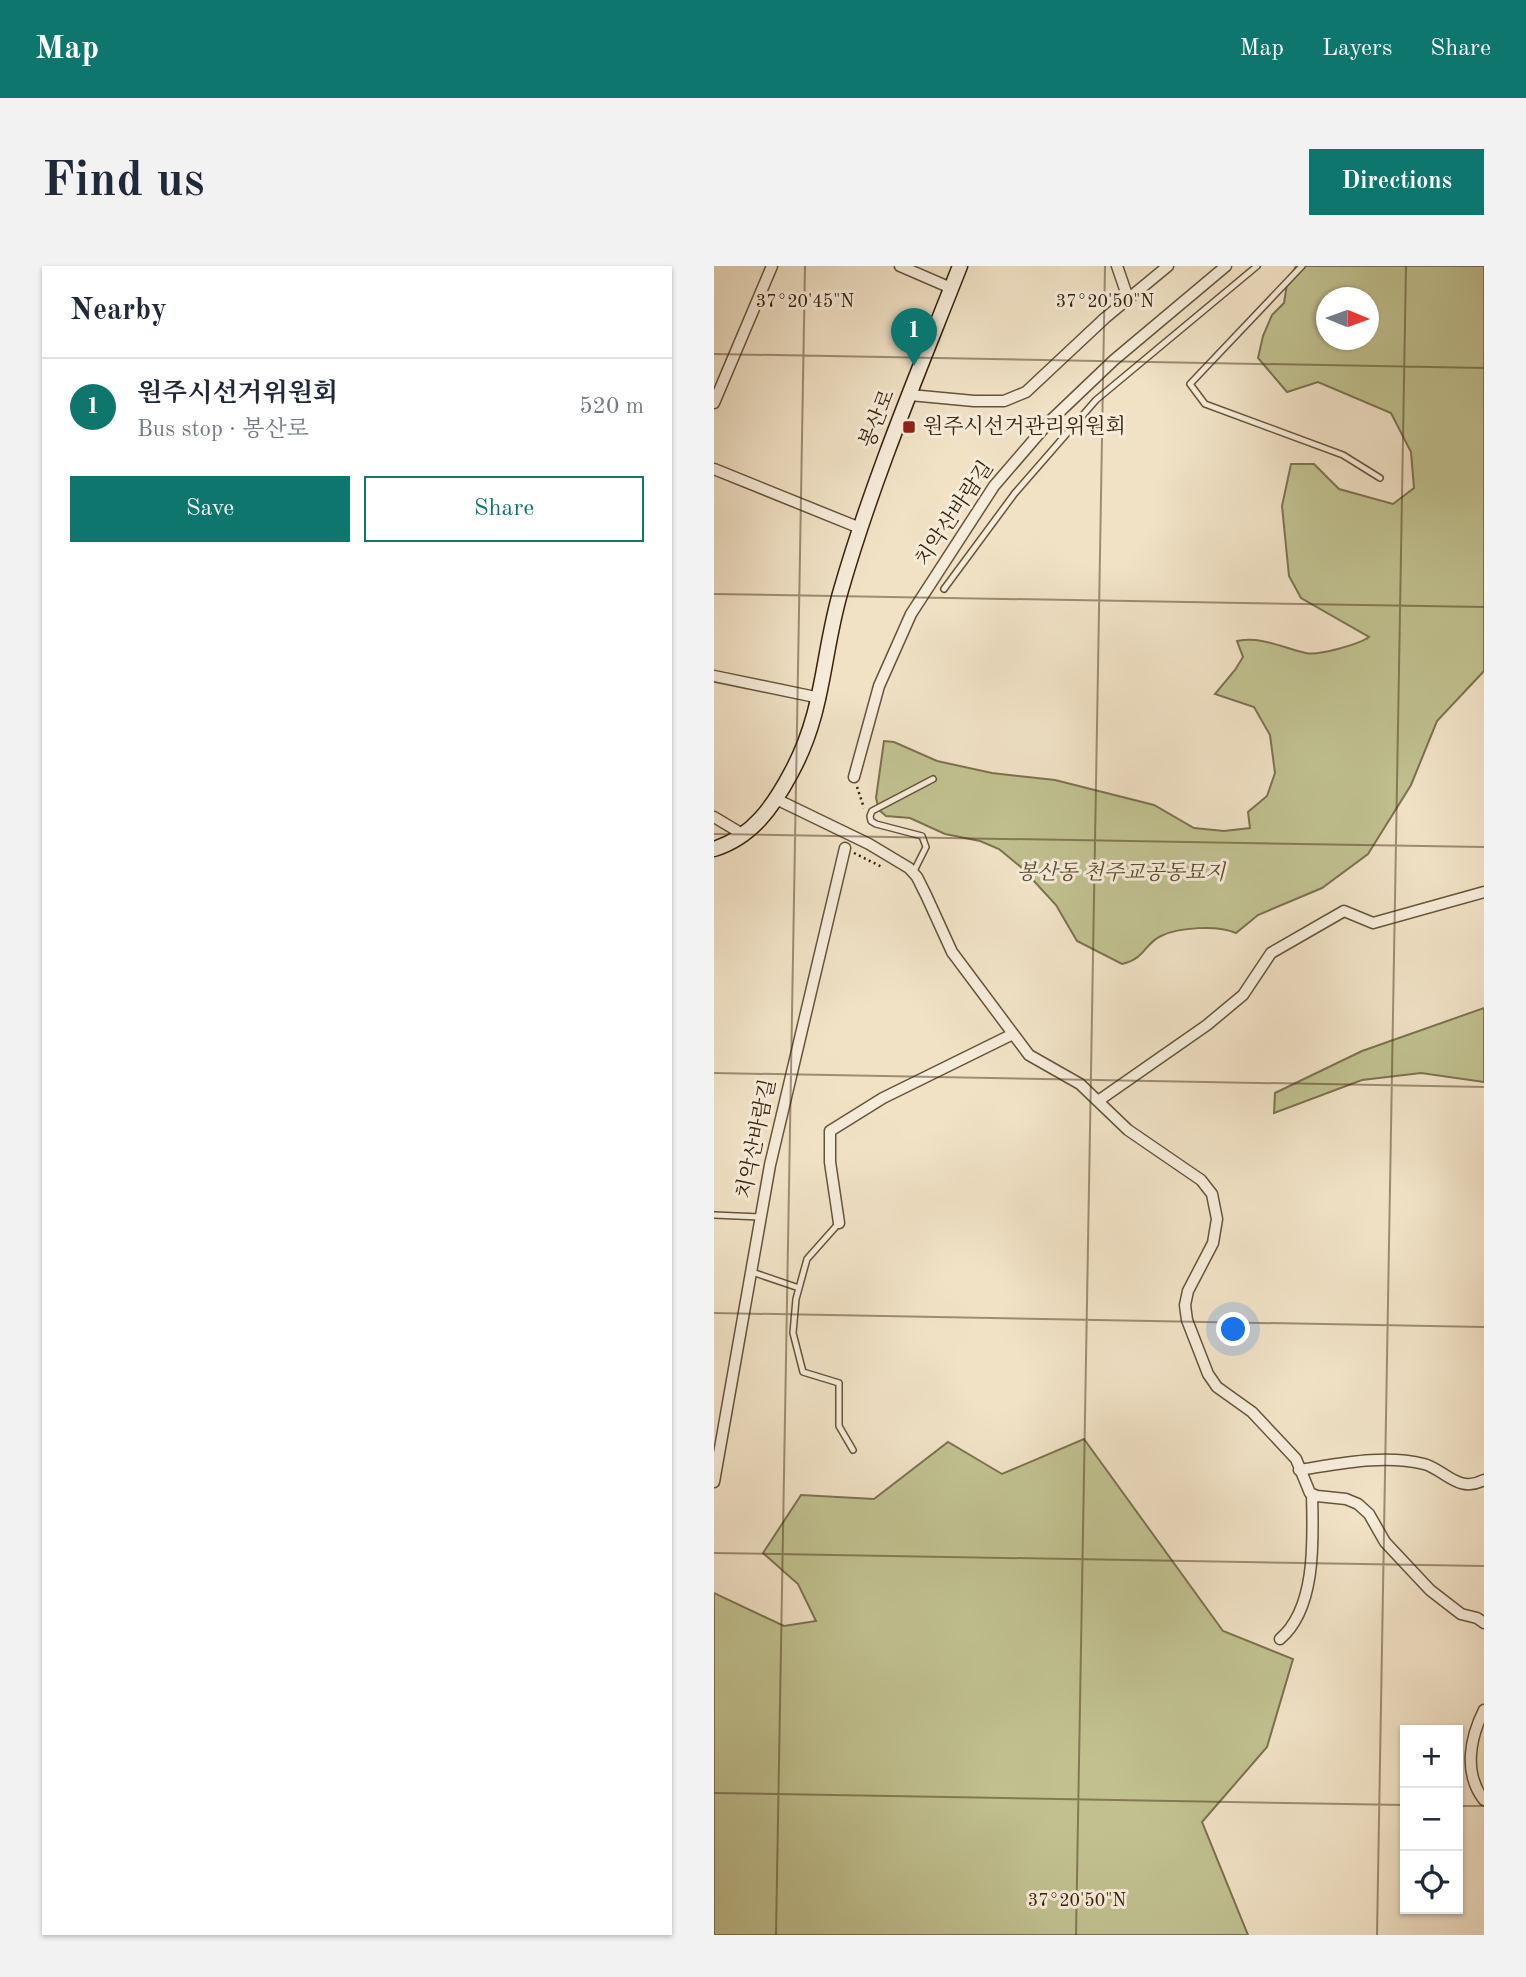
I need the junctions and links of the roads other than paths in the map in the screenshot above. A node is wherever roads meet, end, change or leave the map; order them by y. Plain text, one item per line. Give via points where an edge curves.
1 (772, 266) edge
2 (900, 266) edge
3 (960, 266) edge
4 (1117, 266) edge
5 (1168, 266) edge
6 (1226, 266) edge
7 (1257, 266) edge
8 (1302, 266) edge
9 (951, 288) junction
10 (1128, 299) junction
11 (911, 395) junction
12 (714, 403) edge
13 (714, 469) edge
14 (1380, 478) dead end
15 (860, 528) junction
16 (944, 589) dead end
17 (714, 676) edge
18 (820, 698) junction
19 (854, 777) road end
20 (933, 779) dead end
21 (776, 799) junction
22 (714, 817) edge
23 (744, 835) junction
24 (845, 848) dead end
25 (714, 849) edge
26 (913, 873) junction
27 (1484, 892) edge
28 (1013, 1034) junction
29 (1098, 1101) junction
30 (714, 1215) edge
31 (760, 1217) junction
32 (839, 1223) joint
33 (751, 1272) junction
34 (799, 1288) junction
35 (853, 1450) dead end
36 (1298, 1470) junction
37 (1484, 1480) edge
38 (714, 1482) edge
39 (1312, 1494) junction
40 (1484, 1623) edge
41 (1280, 1639) dead end
42 (1484, 1710) edge
43 (1484, 1800) edge

1 - 12 street
2 - 9 street
3 - 9 street, 봉산로
4 - 10 street
5 - 10 street
6 - 19 street, 치악산바람길 via 1114,360 1050,421 994,486 911,614 879,686
7 - 16 lane via 1096,400 1015,493
8 - 14 lane via 1190,384 1205,404 1343,455
9 - 11 street, 봉산로
10 - 11 street via 1026,392 1004,401
11 - 15 street, 봉산로
13 - 15 street
15 - 18 street, 봉산로 via 840,593
17 - 18 street
18 - 21 street, 봉산로 via 806,739
20 - 26 lane via 870,816 876,824 922,836 926,847
21 - 23 street, 봉산로
21 - 26 street via 869,844
22 - 23 street
23 - 25 street, 봉산로
24 - 31 street, 치악산바람길
26 - 28 street via 952,952
27 - 29 street via 1373,923 1344,911 1271,953 1243,995
28 - 29 street via 1029,1055 1080,1084
28 - 32 street via 883,1098 830,1130
29 - 36 street via 1128,1130 1186,1167 1212,1195 1216,1228 1188,1291 1187,1320 1217,1387 1252,1412 1296,1459
30 - 31 lane
31 - 33 street, 치악산바람길
32 - 34 lane via 807,1259
33 - 34 lane
33 - 38 street, 치악산바람길
34 - 35 lane via 793,1333 803,1372 839,1383 839,1426
36 - 37 street via 1375,1460 1428,1465 1462,1483
36 - 39 street
39 - 40 street via 1358,1504 1385,1542 1430,1590 1461,1614
39 - 41 street via 1312,1562 1305,1598 1290,1631
42 - 43 street via 1471,1751 1474,1785

